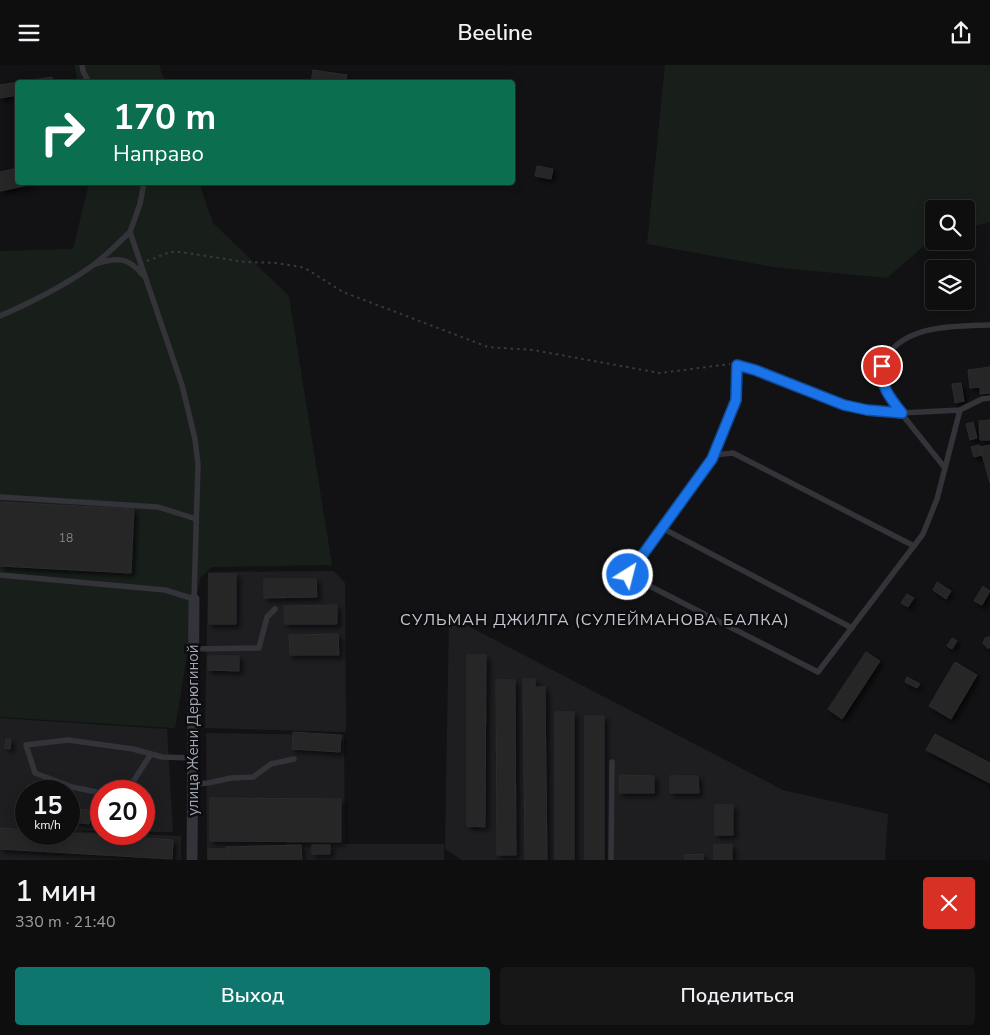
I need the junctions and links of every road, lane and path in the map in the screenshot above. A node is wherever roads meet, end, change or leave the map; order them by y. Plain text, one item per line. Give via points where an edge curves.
1 (82, 65) edge
2 (88, 80) edge
3 (144, 185) edge
4 (130, 232) junction
5 (94, 264) junction
6 (141, 264) junction
7 (146, 278) junction
8 (0, 316) edge
9 (990, 325) edge
10 (737, 365) junction
11 (990, 398) edge
12 (960, 410) junction
13 (902, 413) junction
14 (714, 455) junction
15 (945, 468) junction
16 (0, 497) edge
17 (196, 519) junction
18 (662, 528) junction
19 (914, 546) junction
20 (0, 575) edge
21 (194, 599) junction
22 (275, 609) dead end
23 (852, 628) junction
24 (193, 649) junction
25 (151, 754) junction
26 (193, 758) junction
27 (294, 759) dead end
28 (612, 761) dead end
29 (134, 780) edge
30 (194, 784) junction
31 (90, 791) edge
32 (192, 860) edge
33 (611, 860) edge

1 - 2 lane
3 - 4 lane
4 - 5 lane
4 - 6 lane
5 - 7 lane via 111,259 125,260
5 - 8 lane via 39,298
6 - 7 lane
6 - 10 path via 181,251 245,263 300,267 343,292 488,347 532,350 660,373
7 - 17 lane via 182,385 195,439 198,465
9 - 13 lane via 935,328 916,333 894,347 882,366 881,375 886,393
10 - 13 lane via 844,405
10 - 14 lane via 736,400
11 - 12 lane
12 - 13 lane
12 - 15 lane
13 - 15 lane
14 - 18 lane
14 - 19 lane via 733,453
15 - 19 lane via 937,499
16 - 17 lane via 158,507
17 - 21 lane
18 - 23 lane
18 - 23 lane via 628,575 818,672
19 - 23 lane
20 - 21 lane via 164,590
21 - 24 street, улица Жени Дерюгиной
22 - 24 lane via 266,617 259,648
24 - 26 street, улица Жени Дерюгиной
25 - 26 lane
25 - 29 lane
25 - 31 lane via 68,740 26,745 35,773
26 - 30 street, улица Жени Дерюгиной
27 - 30 lane via 271,764 253,777
28 - 33 lane
30 - 32 street, улица Жени Дерюгиной

